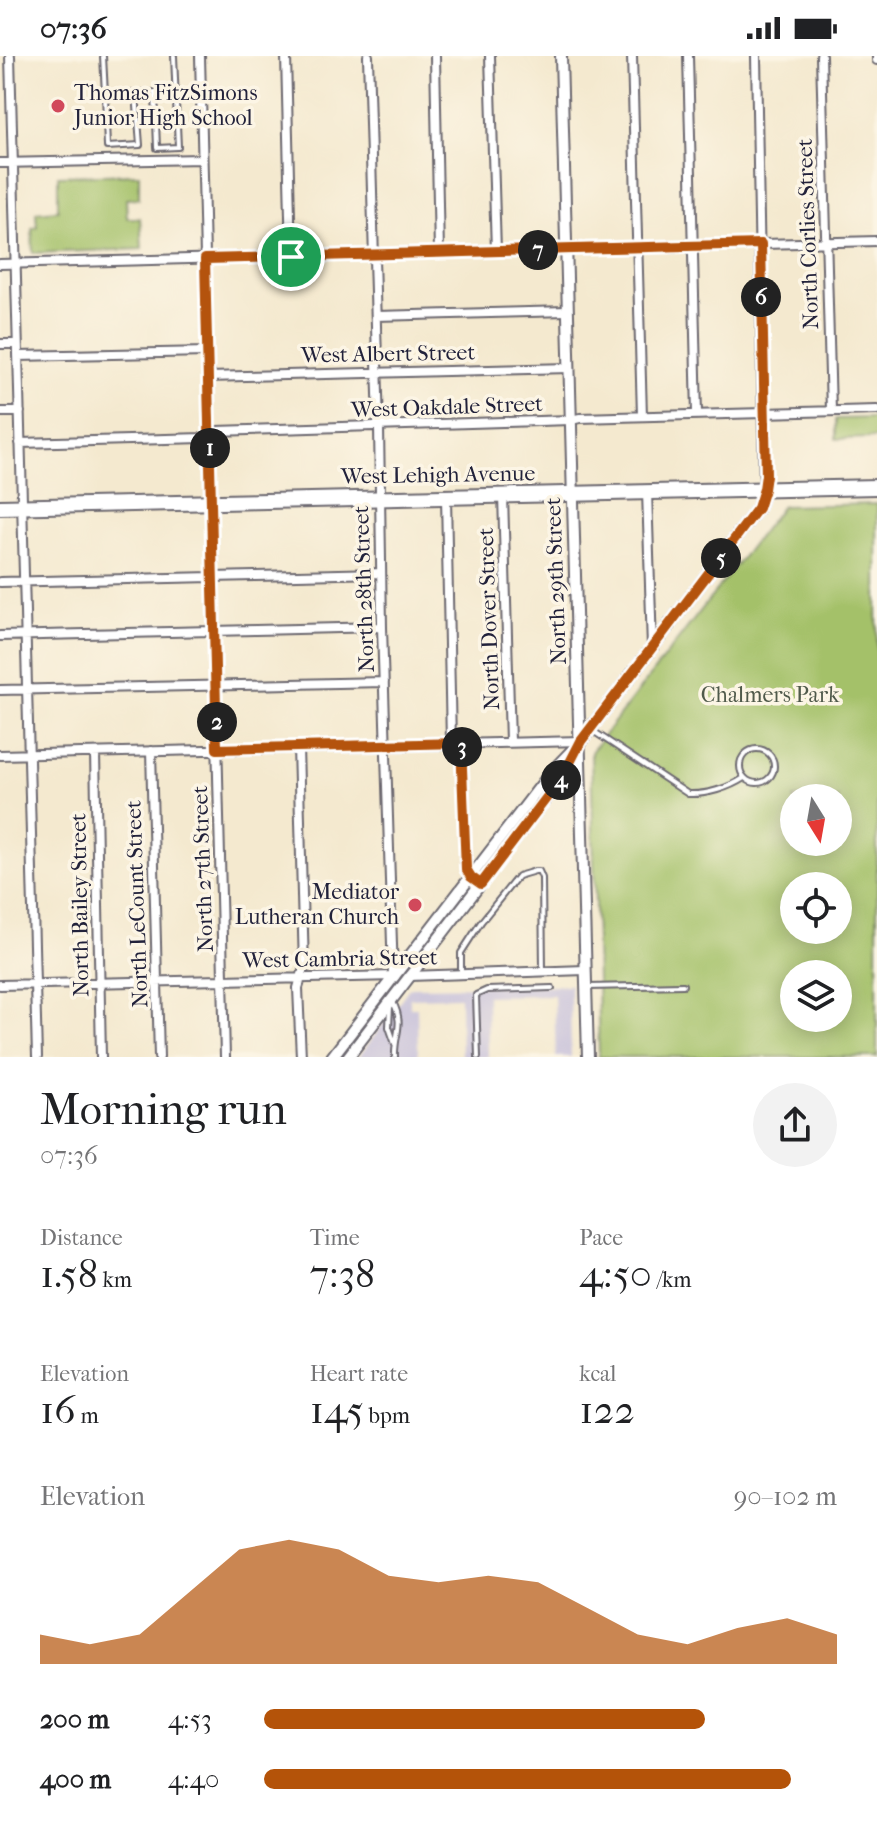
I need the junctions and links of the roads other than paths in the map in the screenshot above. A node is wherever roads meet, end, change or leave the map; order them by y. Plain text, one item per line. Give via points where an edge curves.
1 (10, 56) edge
2 (103, 56) edge
3 (174, 56) edge
4 (200, 56) edge
5 (286, 56) edge
6 (368, 56) edge
7 (435, 56) edge
8 (490, 56) edge
9 (561, 56) edge
10 (632, 56) edge
11 (688, 56) edge
12 (756, 56) edge
13 (821, 56) edge
14 (176, 91) junction
15 (155, 92) junction
16 (136, 93) junction
17 (105, 94) junction
18 (0, 100) edge
19 (11, 100) junction
20 (202, 159) junction
21 (0, 163) edge
22 (13, 163) junction
23 (877, 241) edge
24 (826, 243) junction
25 (761, 244) junction
26 (693, 246) junction
27 (636, 248) junction
28 (567, 249) junction
29 (496, 251) junction
30 (439, 253) junction
31 (374, 254) junction
32 (291, 257) junction
33 (205, 259) junction
34 (0, 264) edge
35 (16, 264) junction
36 (568, 311) junction
37 (376, 316) junction
38 (0, 344) edge
39 (17, 344) junction
40 (207, 352) junction
41 (18, 356) junction
42 (570, 368) junction
43 (377, 373) junction
44 (208, 377) junction
45 (877, 410) edge
46 (831, 411) junction
47 (0, 412) edge
48 (20, 412) junction
49 (763, 413) junction
50 (697, 414) junction
51 (642, 416) junction
52 (571, 420) junction
53 (379, 427) junction
54 (209, 435) junction
55 (20, 443) junction
56 (877, 487) edge
57 (764, 489) junction
58 (647, 491) junction
59 (573, 494) junction
60 (503, 495) junction
61 (446, 497) junction
62 (379, 499) junction
63 (211, 502) junction
64 (22, 506) junction
65 (0, 507) edge
66 (381, 573) junction
67 (212, 577) junction
68 (24, 581) junction
69 (0, 582) edge
70 (382, 627) junction
71 (214, 631) junction
72 (0, 636) edge
73 (25, 636) junction
74 (652, 649) junction
75 (384, 682) junction
76 (216, 685) junction
77 (27, 689) junction
78 (0, 690) edge
79 (590, 729) junction
80 (581, 741) junction
81 (510, 742) junction
82 (451, 743) junction
83 (461, 743) junction
84 (387, 745) junction
85 (298, 747) junction
86 (217, 749) junction
87 (151, 751) junction
88 (95, 753) junction
89 (29, 754) junction
90 (0, 755) edge
91 (744, 778) junction
92 (471, 877) junction
93 (481, 884) junction
94 (585, 970) junction
95 (543, 971) junction
96 (461, 974) junction
97 (393, 976) junction
98 (410, 976) junction
99 (300, 978) junction
100 (223, 980) junction
101 (158, 981) junction
102 (100, 983) junction
103 (35, 984) junction
104 (0, 985) edge
105 (683, 985) dead end
106 (586, 987) junction
107 (552, 988) dead end
108 (392, 1000) junction
109 (395, 1044) junction
110 (37, 1057) edge
111 (101, 1057) edge
112 (159, 1057) edge
113 (225, 1057) edge
114 (301, 1057) edge
115 (332, 1057) edge
116 (348, 1057) edge
117 (395, 1057) edge
118 (478, 1057) edge
119 (588, 1057) edge

1 - 19 street
2 - 17 lane
3 - 14 lane
4 - 20 street, North 27th Street
5 - 32 street
6 - 31 street, North 28th Street
7 - 30 street
8 - 29 street
9 - 28 street, North 29th Street
10 - 27 street
11 - 26 street
12 - 25 street
13 - 24 street, North Corlies Street
14 - 15 lane
14 - 15 lane via 178,147 157,148
15 - 16 lane
16 - 17 lane
16 - 17 lane via 140,145 107,147
18 - 19 street
19 - 22 street
20 - 22 street
20 - 33 street, North 27th Street
21 - 22 street
22 - 35 street
23 - 24 street
24 - 25 street
24 - 46 street, North Corlies Street
25 - 26 street
25 - 49 street
26 - 27 street
26 - 50 street
27 - 28 street
27 - 51 street
28 - 29 street
28 - 36 street, North 29th Street
29 - 30 street
30 - 31 street
31 - 32 street
31 - 37 street, North 28th Street
32 - 33 street
33 - 35 street
33 - 40 street, North 27th Street
34 - 35 street
35 - 39 street
36 - 37 street
36 - 42 street, North 29th Street
37 - 43 street, North 28th Street
38 - 39 street
39 - 41 street
40 - 41 street
40 - 44 street, North 27th Street
41 - 48 street
42 - 43 street, West Albert Street
42 - 52 street, North 29th Street
43 - 44 street, West Albert Street
43 - 53 street, North 28th Street
44 - 54 street, North 27th Street
45 - 46 street, West Oakdale Street
46 - 49 street, West Oakdale Street
47 - 48 street
48 - 55 street
49 - 50 street, West Oakdale Street
49 - 57 street
50 - 51 street, West Oakdale Street
51 - 52 street, West Oakdale Street
52 - 53 street, West Oakdale Street
52 - 59 street, North 29th Street
53 - 54 street, West Oakdale Street
53 - 62 street, North 28th Street
54 - 55 street, West Oakdale Street
54 - 63 street, North 27th Street
55 - 64 street
56 - 57 main road, West Lehigh Avenue
57 - 58 main road, West Lehigh Avenue
57 - 74 street via 758,508
58 - 59 main road, West Lehigh Avenue
58 - 74 street
59 - 60 main road, West Lehigh Avenue
59 - 80 street, North 29th Street
60 - 61 main road, West Lehigh Avenue
60 - 81 street, North Dover Street
61 - 62 main road, West Lehigh Avenue
61 - 82 street
62 - 63 main road, West Lehigh Avenue
62 - 66 street, North 28th Street
63 - 64 main road, West Lehigh Avenue
63 - 67 street, North 27th Street
64 - 65 main road, West Lehigh Avenue
64 - 68 street
66 - 67 street
66 - 70 street, North 28th Street
67 - 68 street
67 - 71 street, North 27th Street
68 - 69 street
68 - 73 street
70 - 71 street
70 - 75 street, North 28th Street
71 - 73 street
71 - 76 street, North 27th Street
72 - 73 street
73 - 77 street
74 - 79 street
75 - 76 street
75 - 84 street, North 28th Street
76 - 77 street
76 - 86 street, North 27th Street
77 - 78 street
77 - 89 street
79 - 80 street
79 - 91 lane via 688,794
80 - 81 street
80 - 92 street
80 - 93 street via 563,776
80 - 94 street, North 29th Street
81 - 83 street
82 - 83 street
82 - 84 street
83 - 92 street via 466,869
84 - 85 street
84 - 97 street, North 28th Street
85 - 86 street
85 - 99 street via 304,968
86 - 87 street
86 - 100 street, North 27th Street
87 - 88 street
87 - 101 street, North LeCount Street
88 - 89 street
88 - 102 street, North Bailey Street
89 - 90 street
89 - 103 street
91 - 91 lane via 739,768 745,753 758,749 770,755 774,769 766,781
92 - 93 street
92 - 97 street
93 - 98 street
94 - 95 street, West Cambria Street
94 - 106 street, North 29th Street
95 - 96 street, West Cambria Street
95 - 96 lane via 542,878 535,871 518,876 481,922 461,953
96 - 98 street, West Cambria Street
97 - 98 street, West Cambria Street
97 - 99 street, West Cambria Street
97 - 108 lane
97 - 115 street
98 - 108 street
99 - 100 street, West Cambria Street
99 - 114 street
100 - 101 street, West Cambria Street
100 - 113 street, North 27th Street
101 - 102 street, West Cambria Street
101 - 112 street, North LeCount Street
102 - 103 street, West Cambria Street
102 - 111 street, North Bailey Street
103 - 104 street, West Cambria Street
103 - 110 street
105 - 106 lane
106 - 119 street, North 29th Street
107 - 118 lane via 476,995
108 - 109 lane via 388,1013
108 - 109 lane via 399,1014
108 - 116 street
109 - 117 lane

